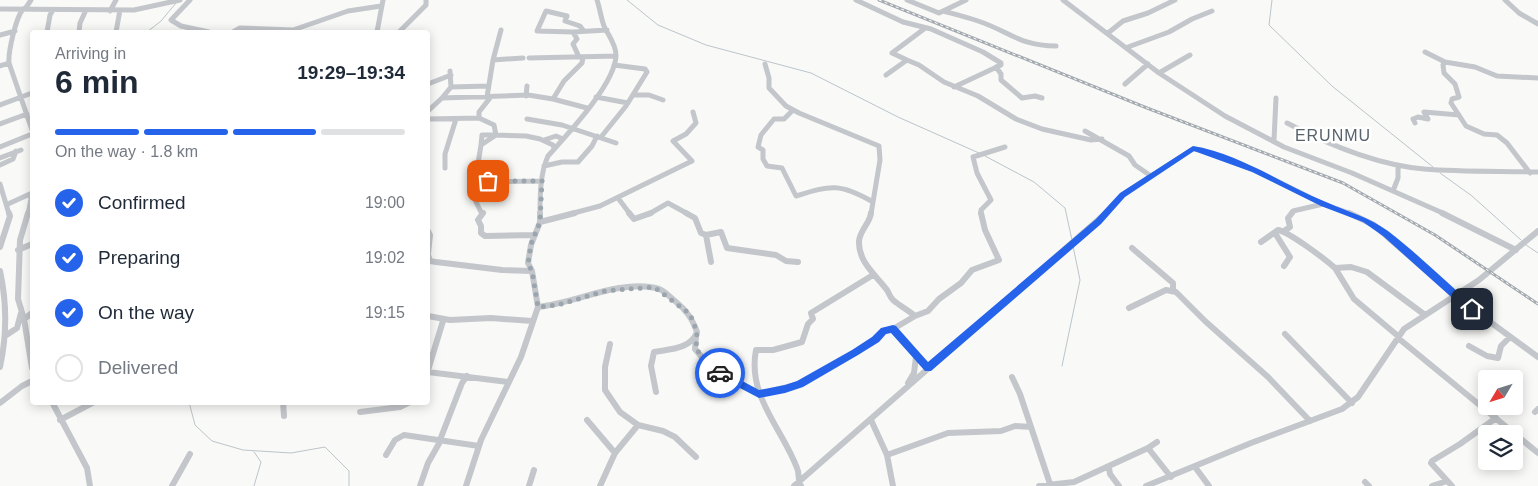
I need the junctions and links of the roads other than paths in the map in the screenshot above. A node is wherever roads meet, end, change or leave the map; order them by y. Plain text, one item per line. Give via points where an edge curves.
1 (31, 0) edge
2 (116, 0) edge
3 (156, 0) edge
4 (179, 0) edge
5 (190, 0) edge
6 (383, 0) edge
7 (432, 0) edge
8 (598, 0) edge
9 (856, 0) edge
10 (906, 0) edge
11 (966, 0) edge
12 (1063, 0) edge
13 (1075, 0) edge
14 (1175, 0) edge
15 (1505, 0) edge
16 (426, 2) edge
17 (1070, 5) junction
18 (154, 6) junction
19 (381, 6) junction
20 (0, 9) edge
21 (24, 9) junction
22 (52, 10) junction
23 (86, 10) junction
24 (120, 10) junction
25 (110, 11) junction
26 (943, 11) junction
27 (1212, 11) dead end
28 (1538, 24) edge
29 (924, 29) junction
30 (47, 30) edge
31 (79, 30) edge
32 (116, 30) edge
33 (200, 30) edge
34 (236, 30) edge
35 (293, 30) edge
36 (293, 30) edge
37 (377, 30) edge
38 (401, 30) edge
39 (501, 30) dead end
40 (583, 30) junction
41 (607, 30) junction
42 (15, 31) junction
43 (573, 32) junction
44 (1108, 33) junction
45 (0, 35) edge
46 (1056, 46) dead end
47 (1128, 47) junction
48 (1425, 52) dead end
49 (1190, 55) dead end
50 (616, 56) junction
51 (581, 57) junction
52 (523, 58) dead end
53 (529, 58) dead end
54 (493, 60) junction
55 (907, 60) junction
56 (1445, 62) junction
57 (9, 63) junction
58 (765, 64) dead end
59 (1148, 64) junction
60 (614, 65) junction
61 (0, 66) edge
62 (996, 67) junction
63 (1159, 73) junction
64 (886, 75) dead end
65 (1538, 78) edge
66 (430, 83) edge
67 (1125, 84) dead end
68 (488, 86) junction
69 (527, 86) dead end
70 (451, 87) junction
71 (954, 87) junction
72 (30, 94) edge
73 (633, 95) junction
74 (526, 96) junction
75 (488, 97) junction
76 (596, 97) junction
77 (21, 98) junction
78 (442, 98) junction
79 (1042, 98) dead end
80 (1276, 98) dead end
81 (553, 99) junction
82 (663, 100) dead end
83 (628, 103) junction
84 (0, 106) edge
85 (587, 108) junction
86 (430, 109) edge
87 (793, 110) junction
88 (693, 112) dead end
89 (27, 114) junction
90 (1459, 115) junction
91 (478, 118) junction
92 (430, 119) edge
93 (456, 119) junction
94 (527, 119) dead end
95 (1287, 123) dead end
96 (1415, 123) dead end
97 (0, 124) edge
98 (30, 124) edge
99 (571, 128) junction
100 (1085, 131) dead end
101 (30, 135) edge
102 (496, 135) junction
103 (599, 137) junction
104 (563, 139) junction
105 (1102, 139) junction
106 (544, 140) junction
107 (1274, 140) junction
108 (616, 143) dead end
109 (0, 147) edge
110 (1005, 147) dead end
111 (554, 150) junction
112 (0, 158) edge
113 (0, 165) edge
114 (1398, 165) junction
115 (544, 166) junction
116 (444, 168) dead end
117 (1538, 172) edge
118 (1530, 173) junction
119 (1151, 176) junction
120 (542, 181) junction
121 (475, 182) junction
122 (0, 184) edge
123 (1393, 191) junction
124 (30, 194) edge
125 (618, 198) junction
126 (873, 202) junction
127 (30, 203) edge
128 (8, 204) junction
129 (1323, 204) junction
130 (30, 220) edge
131 (540, 222) junction
132 (26, 224) junction
133 (1284, 231) junction
134 (1538, 231) edge
135 (1275, 232) junction
136 (535, 235) junction
137 (706, 235) junction
138 (1261, 242) dead end
139 (30, 245) edge
140 (0, 247) edge
141 (1132, 248) dead end
142 (18, 250) junction
143 (1516, 250) junction
144 (430, 258) edge
145 (711, 262) dead end
146 (798, 262) dead end
147 (1284, 266) dead end
148 (1334, 268) junction
149 (0, 271) edge
150 (532, 271) junction
151 (873, 275) junction
152 (1173, 291) junction
153 (1456, 297) junction
154 (538, 307) junction
155 (1129, 308) dead end
156 (22, 311) junction
157 (30, 314) edge
158 (1425, 315) junction
159 (915, 316) junction
160 (430, 317) edge
161 (24, 319) junction
162 (532, 320) junction
163 (443, 321) junction
164 (893, 328) junction
165 (1285, 334) dead end
166 (5, 336) junction
167 (696, 336) junction
168 (1398, 337) junction
169 (1510, 337) junction
170 (610, 344) dead end
171 (1469, 346) dead end
172 (30, 356) edge
173 (916, 357) junction
174 (1538, 357) edge
175 (430, 364) edge
176 (0, 367) edge
177 (928, 368) junction
178 (430, 371) edge
179 (467, 376) junction
180 (1012, 377) dead end
181 (30, 382) edge
182 (508, 382) junction
183 (904, 389) junction
184 (656, 392) dead end
185 (759, 394) junction
186 (1352, 403) junction
187 (0, 404) edge
188 (53, 405) edge
189 (88, 405) edge
190 (283, 405) edge
191 (404, 405) edge
192 (360, 412) dead end
193 (284, 416) dead end
194 (1496, 418) junction
195 (60, 420) junction
196 (587, 420) dead end
197 (871, 420) junction
198 (1310, 421) junction
199 (638, 425) junction
200 (1031, 427) junction
201 (440, 440) junction
202 (1157, 442) dead end
203 (479, 446) junction
204 (1148, 448) junction
205 (615, 453) junction
206 (1538, 453) edge
207 (190, 454) dead end
208 (887, 455) junction
209 (386, 456) dead end
210 (696, 457) dead end
211 (1195, 467) junction
212 (1109, 468) junction
213 (534, 470) dead end
214 (1171, 477) junction
215 (1449, 483) edge
216 (1050, 484) junction
217 (798, 485) edge
218 (90, 486) edge
219 (172, 486) edge
220 (420, 486) edge
221 (466, 486) edge
222 (529, 486) edge
223 (600, 486) edge
224 (892, 486) edge
225 (1039, 486) edge
226 (1119, 486) edge
227 (1146, 486) edge
228 (1208, 486) edge
229 (1432, 486) edge

1 - 21 street
2 - 25 street
3 - 18 street
4 - 18 street
5 - 33 street via 171,20
6 - 19 street
7 - 16 street
8 - 41 street
9 - 29 street
10 - 26 street via 934,12
11 - 26 street
12 - 17 street
13 - 17 street
14 - 44 street via 1148,14 1124,21
15 - 28 street
16 - 38 street
17 - 44 street
18 - 24 street
19 - 36 street via 348,11
19 - 37 street
20 - 21 street
21 - 22 street
21 - 42 street via 18,15
22 - 23 street
22 - 30 street
23 - 25 street
23 - 31 street
24 - 25 street
24 - 32 street
26 - 46 street via 979,21 1017,40
27 - 47 street
29 - 55 street via 892,53
29 - 62 street via 931,29 983,52 1001,63
34 - 35 street
39 - 54 street
40 - 41 street
40 - 43 street
40 - 43 street via 565,21 567,16 546,11 538,31
41 - 50 street
42 - 45 street
42 - 57 street via 8,52
43 - 51 street via 577,39 573,44
44 - 47 street
47 - 59 street
48 - 56 street
49 - 63 street
50 - 51 street
50 - 60 street
51 - 53 street
51 - 81 street via 582,63 564,81
52 - 54 street
54 - 68 street
55 - 64 street
55 - 71 street
56 - 65 street via 1475,67 1497,76
56 - 90 street via 1442,64 1444,73 1453,81 1459,97 1450,103
57 - 61 street
57 - 77 street
58 - 87 street via 769,88
59 - 63 street
59 - 67 street
60 - 73 street via 647,70
60 - 76 street via 612,74
62 - 71 street
62 - 79 street via 1001,80 1022,98
63 - 107 street via 1225,116
66 - 70 street via 450,73
68 - 70 street
68 - 75 street
69 - 74 street
70 - 78 street
71 - 105 street via 1042,129 1091,140
72 - 77 street
73 - 82 street via 649,95
73 - 83 street
74 - 75 street
74 - 81 street
75 - 78 street
75 - 91 street
76 - 83 street
76 - 85 street
77 - 84 street
77 - 89 street
78 - 86 street
80 - 107 street
81 - 85 street
83 - 103 street via 616,122
85 - 99 street
87 - 126 street via 878,146 882,157 873,189
87 - 126 street via 784,119 774,118 758,141 758,147 764,150 763,159 767,166 782,168 796,196 823,187 836,187 855,191
88 - 125 street via 696,123 690,133 673,141 692,161
89 - 97 street
89 - 98 street
90 - 96 street via 1424,112 1428,119 1418,117 1413,119
90 - 118 street via 1472,130 1497,135
91 - 93 street
91 - 102 street via 494,125
92 - 93 street
93 - 116 street
94 - 99 street
95 - 114 street via 1310,136
99 - 103 street
99 - 104 street
100 - 105 street
101 - 109 street
102 - 106 street via 523,135
102 - 121 street via 481,145
103 - 108 street
103 - 115 street via 578,162
104 - 106 street via 556,136
104 - 111 street
105 - 119 street via 1129,156 1135,165
106 - 111 street
107 - 123 street
110 - 159 street via 973,157 981,184 991,200 981,210 980,221 1000,260 972,270 928,311
111 - 115 street
112 - 113 street via 18,150 12,160
114 - 118 street
114 - 123 street
115 - 120 street
117 - 118 street
119 - 129 street via 1196,148 1255,170
119 - 177 street via 1122,195 1098,222
120 - 121 street
120 - 131 street
121 - 136 street via 475,200 483,212 478,220 482,235
122 - 128 street
123 - 143 street
124 - 128 street
125 - 131 street
125 - 137 street via 637,219 668,203 695,218 701,233
126 - 151 street via 870,220 862,230 859,243 862,257
127 - 132 street
128 - 140 street via 10,216
129 - 133 street via 1293,211 1288,218 1290,227
129 - 153 street via 1379,228
130 - 132 street
131 - 136 street
132 - 142 street
133 - 135 street
133 - 148 street via 1320,254
134 - 143 street
135 - 138 street
135 - 147 street via 1290,257
136 - 150 street via 528,255
137 - 145 street
137 - 146 street via 721,232 727,248 776,255 786,261
139 - 142 street
141 - 152 street via 1173,283
142 - 156 street via 18,299
143 - 153 street
144 - 150 street via 436,262
148 - 158 street via 1351,267 1367,272
148 - 168 street via 1356,303
149 - 166 street via 4,284
150 - 154 street
151 - 159 street via 892,299
151 - 185 street via 811,313 813,319 802,342 773,350 756,350
152 - 155 street via 1166,290
152 - 198 street via 1268,377
153 - 158 street
153 - 169 street
154 - 162 street
154 - 167 street via 558,305 605,291 654,287 690,314
156 - 161 street
156 - 166 street via 15,331
157 - 161 street
158 - 168 street
159 - 164 street
160 - 163 street
161 - 172 street
162 - 163 street via 486,318
162 - 182 street via 521,357
163 - 175 street
164 - 173 street
164 - 185 street via 800,384
165 - 186 street
166 - 176 street
167 - 184 street via 688,344 654,352 651,366
167 - 185 street via 696,349 712,368
168 - 186 street
168 - 194 street
169 - 171 street via 1501,346 1498,358
169 - 174 street
170 - 199 street via 605,390 620,412
173 - 177 street
173 - 183 street via 914,373
177 - 183 street
178 - 179 street
179 - 182 street
179 - 201 street
180 - 200 street
181 - 187 street
182 - 203 street
183 - 197 street
185 - 217 street via 798,469
186 - 198 street
188 - 195 street
189 - 195 street
190 - 193 street
191 - 192 street
194 - 206 street
194 - 215 street via 1432,460 1433,467
195 - 218 street via 87,468
196 - 205 street
197 - 208 street
197 - 217 street
198 - 211 street
199 - 205 street
199 - 210 street via 675,437
200 - 208 street via 948,433
200 - 216 street
201 - 203 street
201 - 209 street via 404,435 396,440
201 - 220 street
202 - 204 street
203 - 221 street
204 - 212 street
204 - 214 street
205 - 223 street
207 - 219 street
208 - 224 street
211 - 214 street
211 - 228 street
212 - 216 street via 1074,482
212 - 226 street
213 - 222 street
214 - 227 street
215 - 229 street
216 - 225 street

